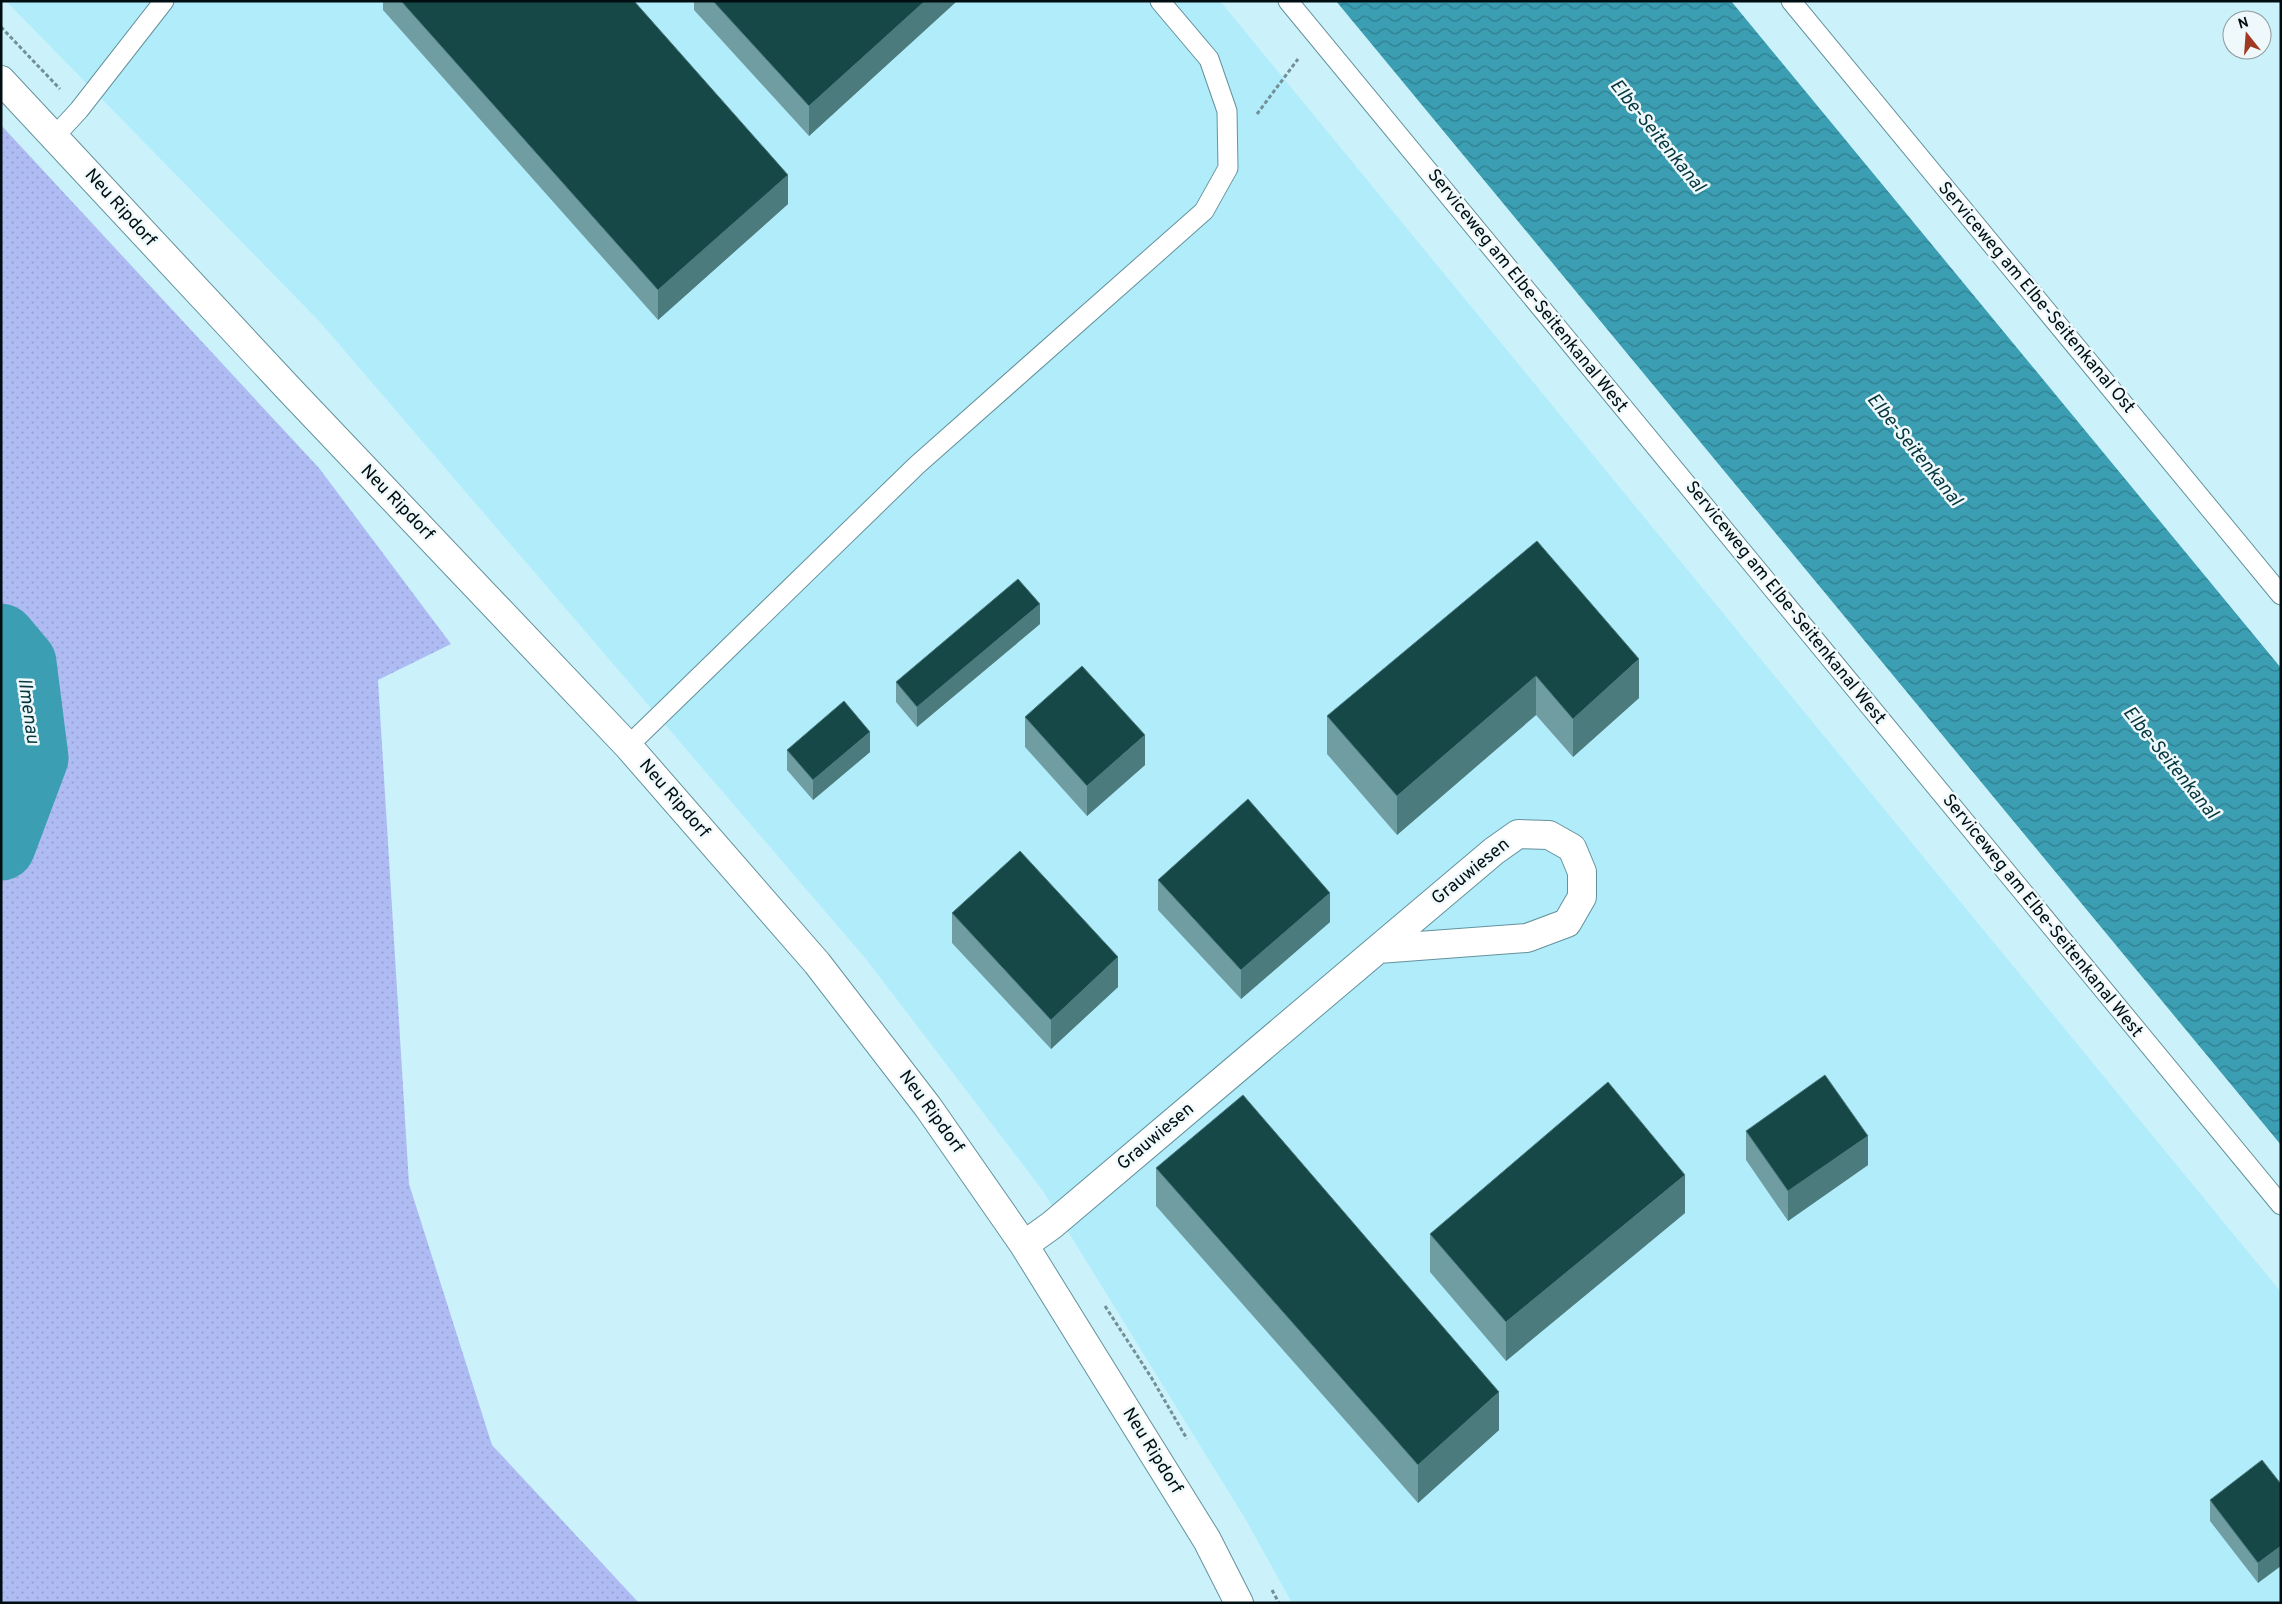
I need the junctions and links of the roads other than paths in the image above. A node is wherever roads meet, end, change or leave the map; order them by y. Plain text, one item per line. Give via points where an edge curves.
1 (164, 1) edge
2 (1160, 1) edge
3 (1288, 1) edge
4 (1791, 1) edge
5 (1, 80) edge
6 (54, 136) junction
7 (2281, 595) edge
8 (628, 746) junction
9 (1378, 949) junction
10 (2281, 1205) edge
11 (1024, 1245) junction
12 (1239, 1603) edge

1 - 6 lane via 79,110
2 - 8 lane via 1209,59 1227,111 1228,168 1204,211 917,465
3 - 10 lane, Serviceweg am Elbe-Seitenkanal West
4 - 7 lane, Serviceweg am Elbe-Seitenkanal Ost
5 - 6 street, Neu Ripdorf
6 - 8 street, Neu Ripdorf
8 - 11 street, Neu Ripdorf via 817,962 928,1107
9 - 9 street, Grauwiesen via 1518,834 1549,835 1572,848 1582,872 1582,897 1567,924 1527,938
9 - 11 street, Grauwiesen via 1060,1219
11 - 12 street, Neu Ripdorf via 1207,1540

